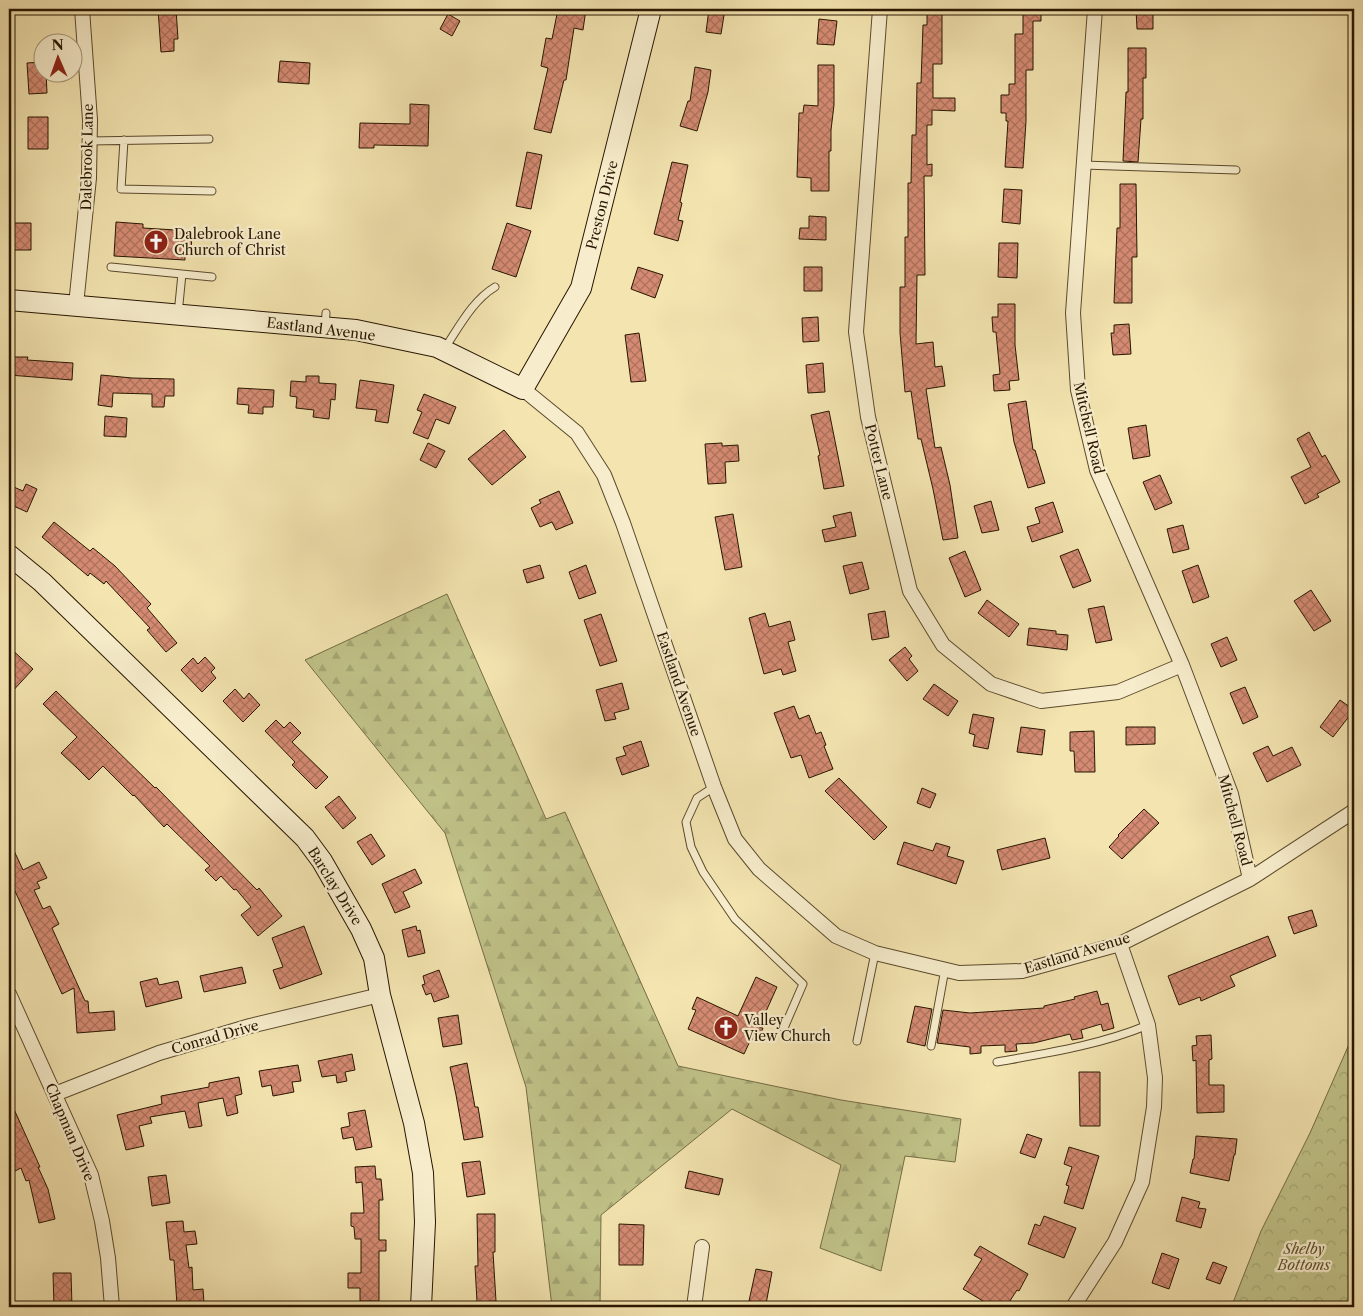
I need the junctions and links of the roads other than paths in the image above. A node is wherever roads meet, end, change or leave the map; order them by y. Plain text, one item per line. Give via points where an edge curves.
1 (82, 9) edge
2 (651, 9) edge
3 (880, 9) edge
4 (1094, 9) edge
5 (124, 140) junction
6 (209, 140) dead end
7 (90, 141) junction
8 (1083, 165) junction
9 (1236, 170) dead end
10 (212, 191) dead end
11 (112, 267) dead end
12 (182, 274) junction
13 (212, 277) dead end
14 (495, 287) dead end
15 (9, 300) edge
16 (76, 305) junction
17 (178, 314) junction
18 (443, 350) junction
19 (524, 389) junction
20 (9, 555) edge
21 (1182, 665) junction
22 (714, 787) junction
23 (1354, 811) edge
24 (1250, 879) junction
25 (1120, 944) junction
26 (875, 953) junction
27 (946, 970) junction
28 (9, 994) edge
29 (380, 994) junction
30 (1148, 1025) junction
31 (784, 1028) dead end
32 (856, 1041) dead end
33 (931, 1046) dead end
34 (997, 1062) dead end
35 (55, 1094) junction
36 (702, 1247) dead end
37 (112, 1307) edge
38 (421, 1307) edge
39 (694, 1307) edge
40 (1073, 1307) edge

1 - 7 street, Dalebrook Lane
2 - 19 street, Preston Drive via 581,288
3 - 21 street, Potter Lane via 856,332 868,417 910,591 943,645 991,684 1041,701 1118,692
4 - 8 street, Mitchell Road
5 - 6 lane
5 - 7 lane
5 - 10 lane via 121,189
7 - 16 street, Dalebrook Lane
8 - 9 lane
8 - 21 street, Mitchell Road via 1074,313 1078,390 1097,470
11 - 12 lane
12 - 13 lane
12 - 17 lane
14 - 18 lane via 466,316
15 - 16 street, Eastland Avenue
16 - 17 street, Eastland Avenue
17 - 18 street, Eastland Avenue via 325,320
18 - 19 street, Eastland Avenue
19 - 22 street, Eastland Avenue via 577,433 604,475
20 - 29 street, Barclay Drive via 51,590 305,838 362,929 374,958
21 - 24 street, Mitchell Road via 1231,794
22 - 26 street, Eastland Avenue via 735,839 759,869 836,936
22 - 31 lane via 697,798 686,822 691,846 703,872 735,919 803,984
23 - 24 street, Eastland Avenue
24 - 25 street, Eastland Avenue
25 - 27 street, Eastland Avenue via 1022,971 959,973
25 - 30 street
26 - 27 street, Eastland Avenue
26 - 32 lane
27 - 33 lane
28 - 35 street, Chapman Drive
29 - 35 street, Conrad Drive via 250,1026 159,1053
29 - 38 street, Barclay Drive via 414,1123 423,1173 425,1222
30 - 34 lane via 1095,1043
30 - 40 street via 1155,1078 1154,1107 1142,1182 1115,1242
35 - 37 street, Chapman Drive via 91,1175 108,1258
36 - 39 street

